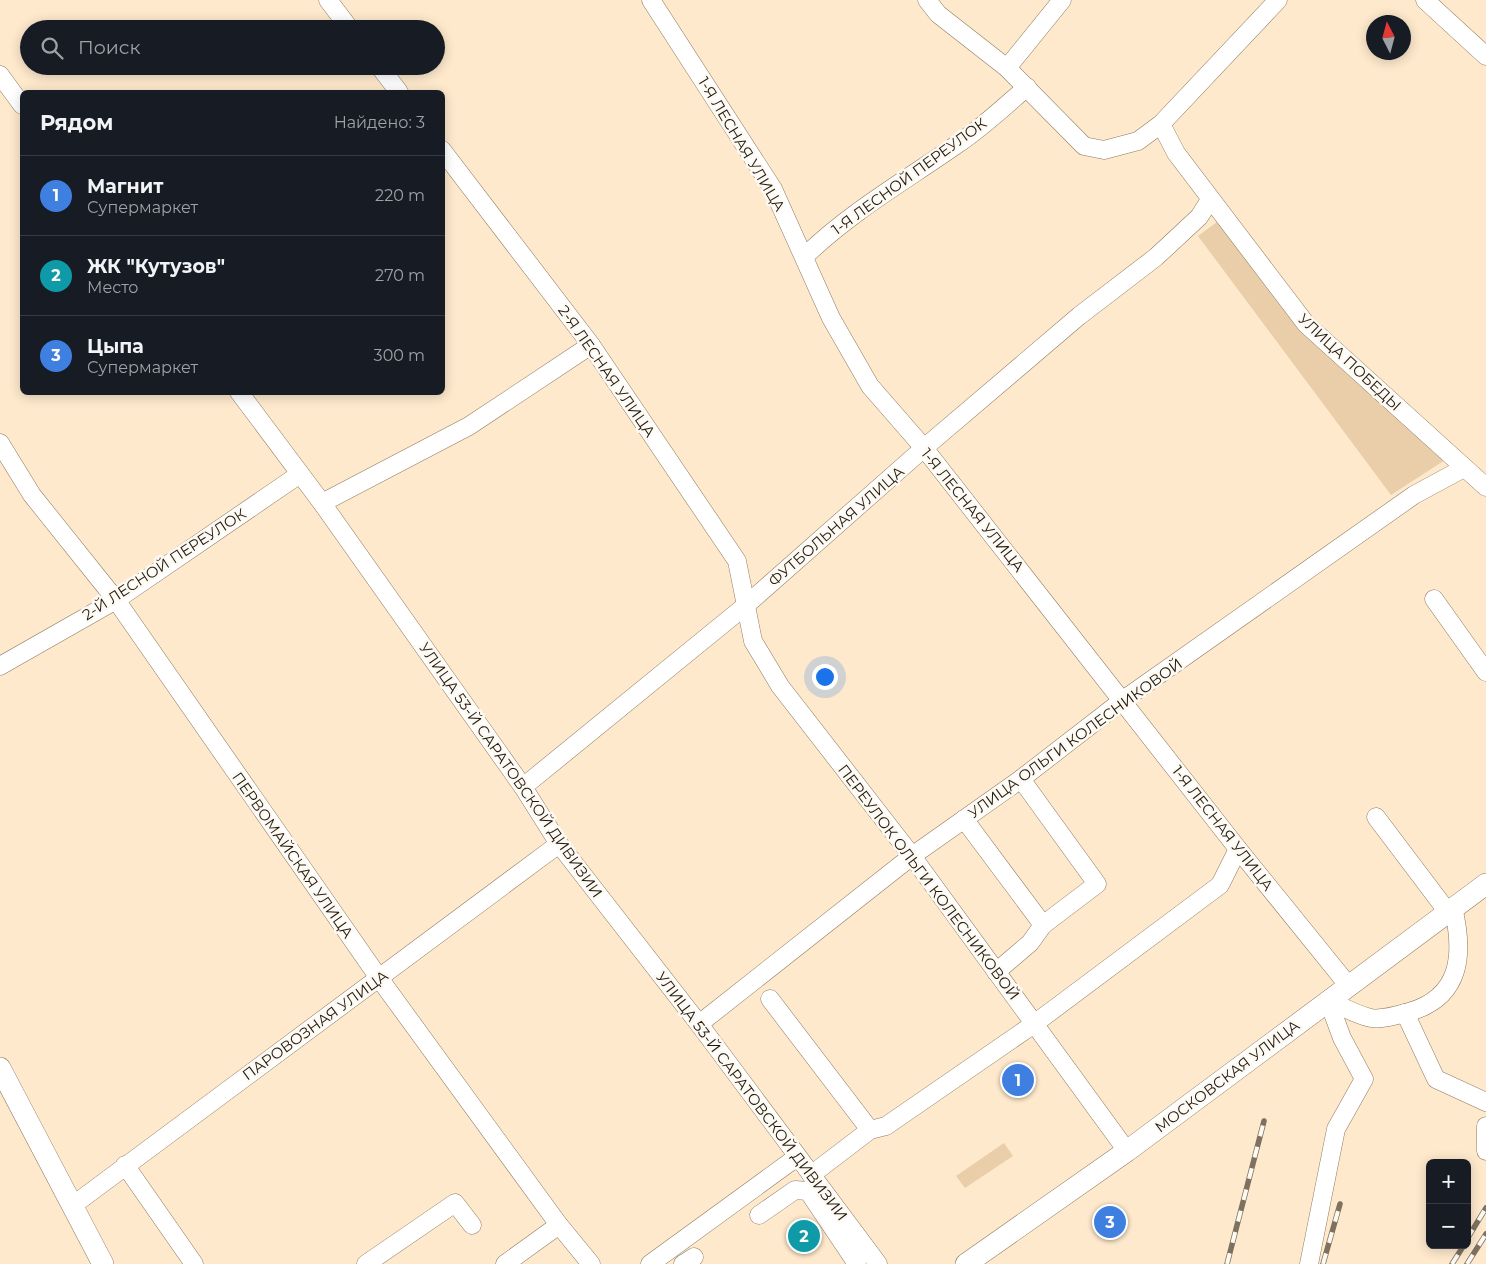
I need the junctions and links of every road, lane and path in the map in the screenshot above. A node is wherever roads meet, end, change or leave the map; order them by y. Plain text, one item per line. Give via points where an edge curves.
1 (328, 0) edge
2 (651, 0) edge
3 (927, 0) edge
4 (1062, 0) edge
5 (1278, 0) edge
6 (1425, 0) edge
7 (343, 20) edge
8 (1486, 56) edge
9 (1007, 68) junction
10 (0, 75) edge
11 (385, 75) edge
12 (1027, 87) junction
13 (397, 90) edge
14 (20, 102) edge
15 (1161, 124) junction
16 (445, 154) edge
17 (1210, 200) junction
18 (805, 256) junction
19 (592, 345) junction
20 (241, 395) edge
21 (0, 443) edge
22 (924, 448) junction
23 (1464, 468) junction
24 (300, 474) junction
25 (1486, 488) edge
26 (322, 503) junction
27 (1434, 599) dead end
28 (116, 600) junction
29 (745, 606) junction
30 (0, 666) edge
31 (1486, 672) edge
32 (1124, 700) junction
33 (1021, 779) junction
34 (523, 787) junction
35 (1376, 817) dead end
36 (964, 819) junction
37 (559, 844) junction
38 (1238, 849) junction
39 (912, 856) junction
40 (1486, 884) edge
41 (1450, 909) junction
42 (1043, 924) junction
43 (996, 972) junction
44 (379, 978) junction
45 (1348, 985) junction
46 (770, 999) dead end
47 (1328, 1000) junction
48 (1405, 1013) junction
49 (699, 1024) junction
50 (1034, 1024) junction
51 (0, 1068) edge
52 (1486, 1102) edge
53 (1486, 1126) edge
54 (870, 1130) junction
55 (1127, 1151) junction
56 (1486, 1151) edge
57 (797, 1157) junction
58 (125, 1165) junction
59 (811, 1175) junction
60 (72, 1206) junction
61 (759, 1215) dead end
62 (472, 1225) dead end
63 (559, 1225) junction
64 (103, 1264) edge
65 (194, 1264) edge
66 (366, 1264) edge
67 (504, 1264) edge
68 (591, 1264) edge
69 (650, 1264) edge
70 (857, 1264) edge
71 (878, 1264) edge
72 (966, 1264) edge
73 (1308, 1264) edge

1 - 7 street
2 - 18 street, 1-Я ЛЕСНАЯ УЛИЦА via 773,189
3 - 9 street via 938,14
4 - 9 street
5 - 15 street
6 - 8 street
9 - 12 street
10 - 14 street
11 - 13 street
12 - 15 street via 1084,146 1104,150 1138,140
12 - 18 street, 1-Я ЛЕСНОЙ ПЕРЕУЛОК via 961,142 873,199
15 - 17 street, УЛИЦА ПОБЕДЫ via 1176,153
16 - 19 street, 2-Я ЛЕСНАЯ УЛИЦА
17 - 22 street, ФУТБОЛЬНАЯ УЛИЦА via 1199,217 1156,257 1079,316
17 - 23 street, УЛИЦА ПОБЕДЫ via 1306,324
18 - 22 street, 1-Я ЛЕСНАЯ УЛИЦА via 832,318 870,386
19 - 26 street via 469,426
19 - 29 street, 2-Я ЛЕСНАЯ УЛИЦА via 737,561
20 - 24 street, УЛИЦА 53-Й САРАТОВСКОЙ ДИВИЗИИ
21 - 28 street, ПЕРВОМАЙСКАЯ УЛИЦА via 32,495
22 - 29 street, ФУТБОЛЬНАЯ УЛИЦА
22 - 32 street, 1-Я ЛЕСНАЯ УЛИЦА
23 - 25 street, УЛИЦА ПОБЕДЫ
23 - 32 street, УЛИЦА ОЛЬГИ КОЛЕСНИКОВОЙ via 1414,495
24 - 26 street, УЛИЦА 53-Й САРАТОВСКОЙ ДИВИЗИИ
24 - 28 street, 2-Й ЛЕСНОЙ ПЕРЕУЛОК
26 - 34 street, УЛИЦА 53-Й САРАТОВСКОЙ ДИВИЗИИ
27 - 31 street
28 - 30 street, 2-Й ЛЕСНОЙ ПЕРЕУЛОК
28 - 44 street, ПЕРВОМАЙСКАЯ УЛИЦА
29 - 34 street, ФУТБОЛЬНАЯ УЛИЦА
29 - 39 street, ПЕРЕУЛОК ОЛЬГИ КОЛЕСНИКОВОЙ via 753,641 780,686
32 - 33 street, УЛИЦА ОЛЬГИ КОЛЕСНИКОВОЙ
32 - 38 street, 1-Я ЛЕСНАЯ УЛИЦА
33 - 36 street, УЛИЦА ОЛЬГИ КОЛЕСНИКОВОЙ
33 - 42 street via 1097,884
34 - 37 street, УЛИЦА 53-Й САРАТОВСКОЙ ДИВИЗИИ
35 - 41 street
36 - 39 street, УЛИЦА ОЛЬГИ КОЛЕСНИКОВОЙ
36 - 42 street
37 - 44 street, ПАРОВОЗНАЯ УЛИЦА
37 - 49 street, УЛИЦА 53-Й САРАТОВСКОЙ ДИВИЗИИ
38 - 45 street, 1-Я ЛЕСНАЯ УЛИЦА
38 - 50 street via 1220,885
39 - 43 street, ПЕРЕУЛОК ОЛЬГИ КОЛЕСНИКОВОЙ
39 - 49 street, УЛИЦА ОЛЬГИ КОЛЕСНИКОВОЙ
40 - 41 main road, МОСКОВСКАЯ УЛИЦА
41 - 45 main road, МОСКОВСКАЯ УЛИЦА
41 - 48 street via 1459,931 1458,960 1450,984 1444,995 1424,1008
42 - 43 street via 1030,943
43 - 50 street, ПЕРЕУЛОК ОЛЬГИ КОЛЕСНИКОВОЙ
44 - 58 street, ПАРОВОЗНАЯ УЛИЦА
44 - 63 street, ПЕРВОМАЙСКАЯ УЛИЦА
45 - 47 main road, МОСКОВСКАЯ УЛИЦА
46 - 54 street
47 - 48 street via 1372,1018
47 - 55 main road, МОСКОВСКАЯ УЛИЦА
47 - 73 street via 1342,1038 1364,1079 1336,1129
48 - 52 street via 1436,1079
49 - 57 street, УЛИЦА 53-Й САРАТОВСКОЙ ДИВИЗИИ
50 - 54 street via 886,1126
50 - 55 street, ПЕРЕУЛОК ОЛЬГИ КОЛЕСНИКОВОЙ
51 - 60 main road
53 - 56 street
54 - 59 street
55 - 72 main road, МОСКОВСКАЯ УЛИЦА
57 - 59 street, УЛИЦА 53-Й САРАТОВСКОЙ ДИВИЗИИ
57 - 69 street
58 - 60 street, ПАРОВОЗНАЯ УЛИЦА
58 - 65 street
59 - 71 street, УЛИЦА 53-Й САРАТОВСКОЙ ДИВИЗИИ
60 - 64 main road
61 - 70 street via 795,1190 808,1191
62 - 66 street via 455,1203
63 - 67 street
63 - 68 street, ПЕРВОМАЙСКАЯ УЛИЦА

